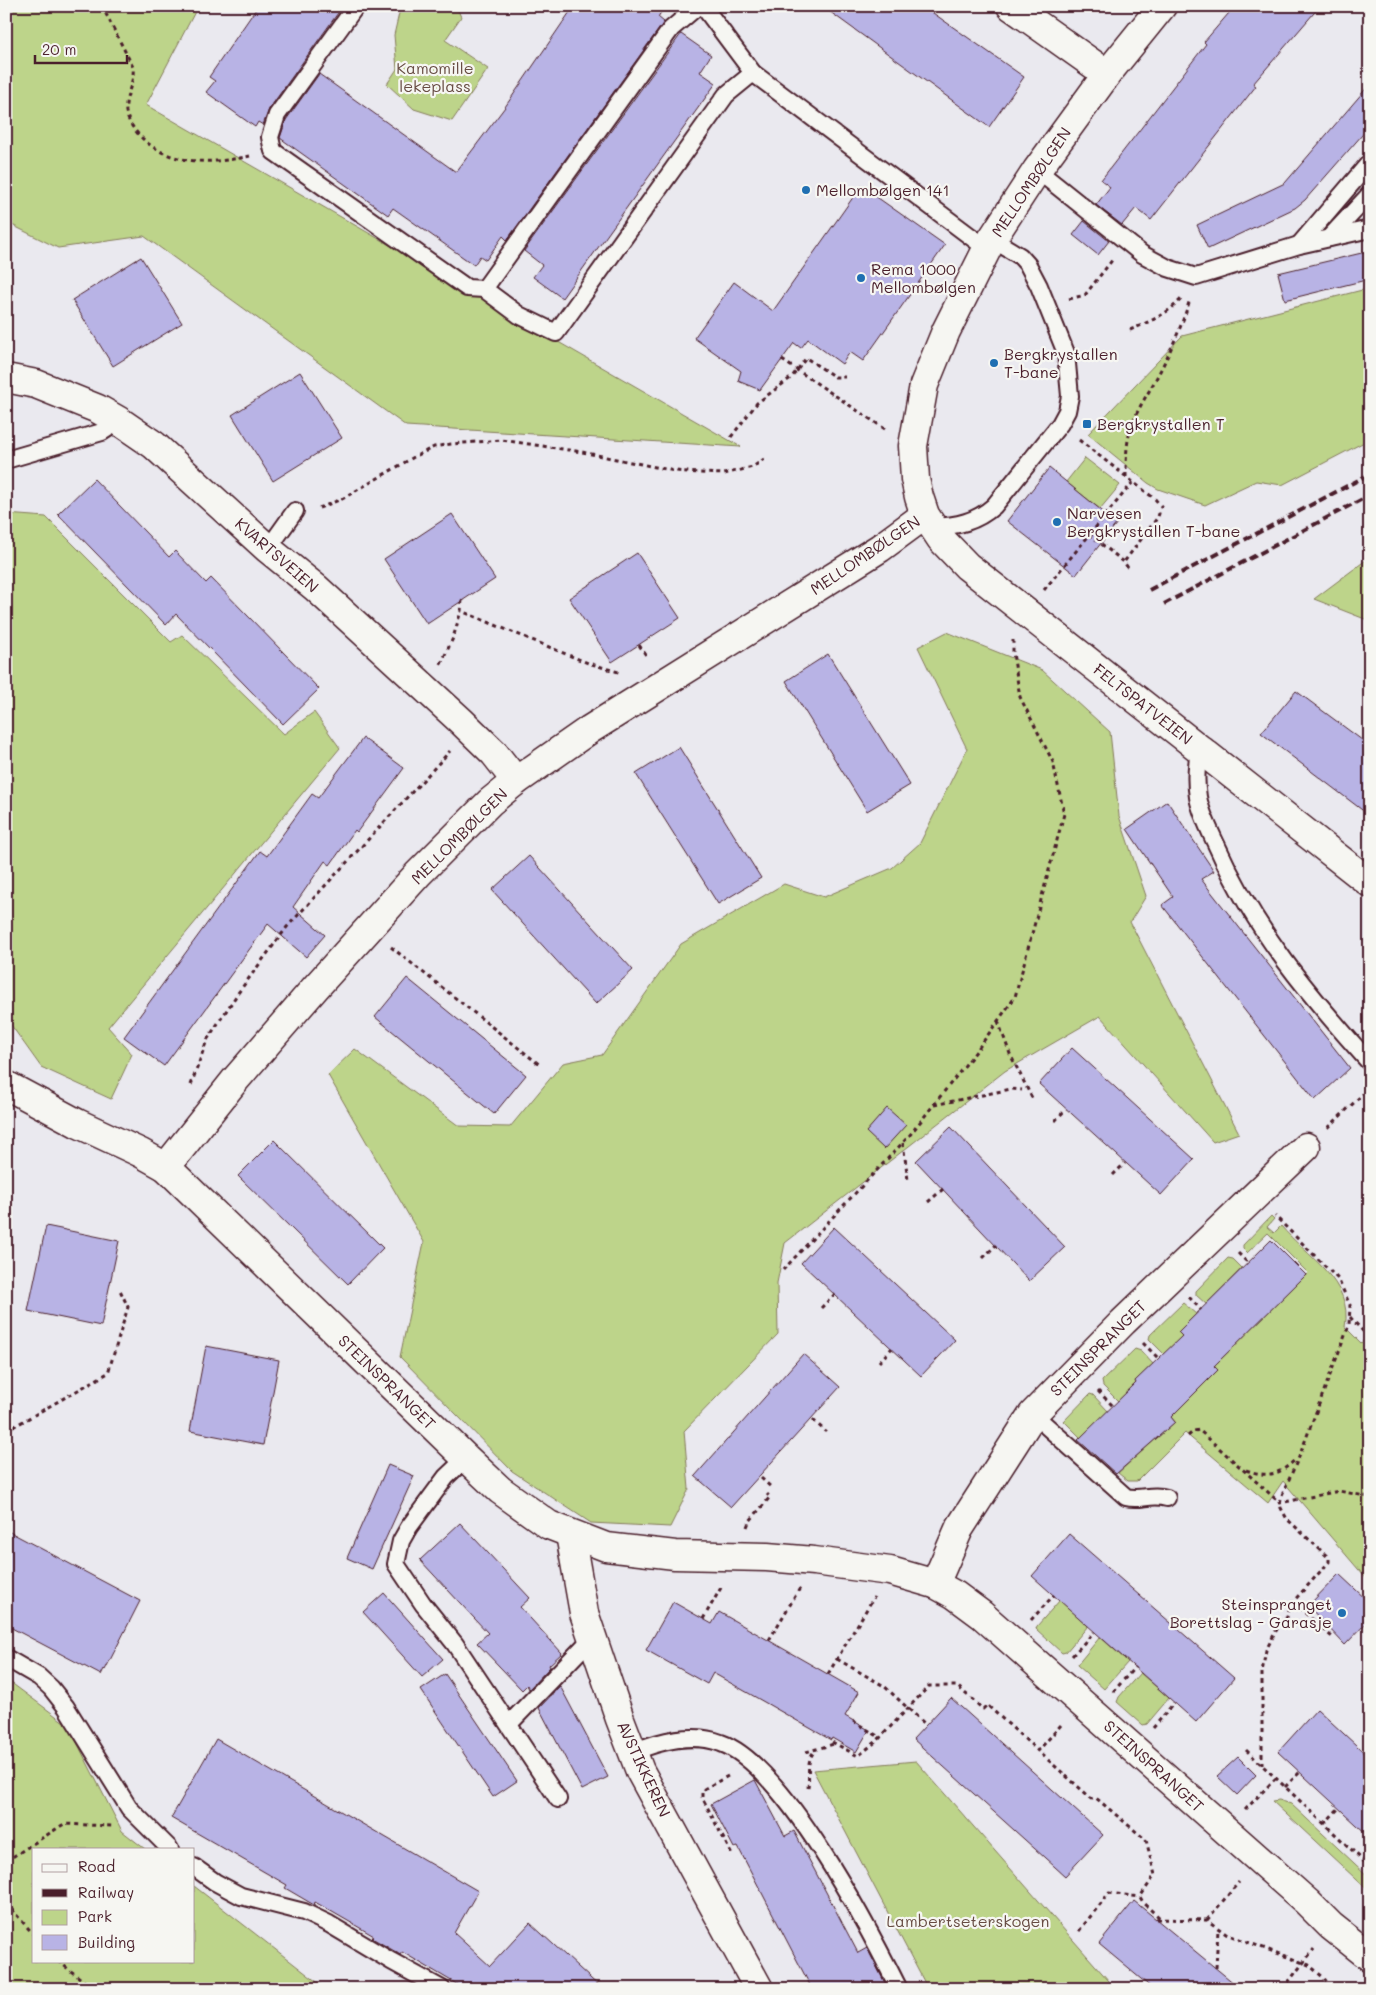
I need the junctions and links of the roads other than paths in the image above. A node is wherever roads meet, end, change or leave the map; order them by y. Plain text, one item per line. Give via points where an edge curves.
1 (356, 6) edge
2 (698, 6) edge
3 (703, 6) edge
4 (1011, 6) edge
5 (1162, 6) edge
6 (753, 73) junction
7 (1107, 74) junction
8 (1370, 162) edge
9 (1037, 170) junction
10 (1370, 194) edge
11 (1370, 229) edge
12 (1329, 238) junction
13 (989, 244) junction
14 (1299, 245) junction
15 (1020, 256) junction
16 (1040, 261) dead end
17 (484, 288) junction
18 (6, 378) edge
19 (120, 421) junction
20 (6, 460) edge
21 (295, 511) road end
22 (929, 522) junction
23 (268, 549) junction
24 (1199, 748) junction
25 (516, 781) junction
26 (1370, 883) edge
27 (1370, 1063) edge
28 (6, 1085) edge
29 (1315, 1139) road end
30 (166, 1168) junction
31 (1033, 1414) junction
32 (466, 1458) junction
33 (1167, 1498) dead end
34 (570, 1534) junction
35 (935, 1584) junction
36 (593, 1638) junction
37 (6, 1658) edge
38 (509, 1724) junction
39 (633, 1752) junction
40 (558, 1799) dead end
41 (169, 1848) edge
42 (195, 1868) edge
43 (1370, 1957) edge
44 (442, 1989) edge
45 (759, 1989) edge
46 (899, 1989) edge

1 - 17 lane via 277,115 270,137 273,152 467,288
2 - 17 lane via 671,29
3 - 6 lane
4 - 7 street
5 - 7 street, MELLOMBØLGEN
6 - 13 lane
6 - 17 lane via 726,95 556,333 519,315
7 - 9 street, MELLOMBØLGEN
8 - 14 lane
9 - 13 street, MELLOMBØLGEN
9 - 14 lane via 1142,254 1168,268 1196,277
10 - 12 lane
11 - 12 lane
12 - 14 lane
13 - 15 lane
13 - 22 street, MELLOMBØLGEN via 924,385 913,446 915,479
15 - 16 lane
15 - 22 lane via 1039,286 1066,353 1070,396 1067,411 1060,424 986,514 961,525
18 - 19 street, KVARTSVEIEN via 36,384
19 - 20 lane via 102,432
19 - 23 street, KVARTSVEIEN via 154,445
21 - 23 lane
22 - 24 street, FELTSPATVEIEN via 967,566
22 - 25 street, MELLOMBØLGEN via 880,548 589,730
23 - 25 street, KVARTSVEIEN via 316,588 494,753
24 - 26 street, FELTSPATVEIEN
24 - 27 lane via 1198,799 1252,916 1296,976
25 - 30 street, MELLOMBØLGEN via 457,835 369,929 236,1079
28 - 30 street, STEINSPRANGET
29 - 31 street, STEINSPRANGET via 1123,1322
30 - 32 street, STEINSPRANGET
31 - 33 lane via 1126,1497 1156,1495
31 - 35 street, STEINSPRANGET via 959,1529
32 - 34 street, STEINSPRANGET via 500,1490 549,1525
32 - 38 lane via 446,1476 409,1527 401,1541 396,1564
34 - 35 street, STEINSPRANGET via 606,1547 676,1555 814,1561 890,1571
34 - 36 street, AVSTIKKEREN via 584,1613
35 - 43 street, STEINSPRANGET via 982,1615 1331,1926
36 - 38 lane
36 - 39 street, AVSTIKKEREN
37 - 41 lane via 39,1677 50,1688 66,1707 129,1808
38 - 40 lane
39 - 45 street, AVSTIKKEREN via 640,1771
39 - 46 lane via 665,1740 710,1740 737,1750 753,1763 828,1859
42 - 44 lane via 240,1896 304,1912 330,1924

